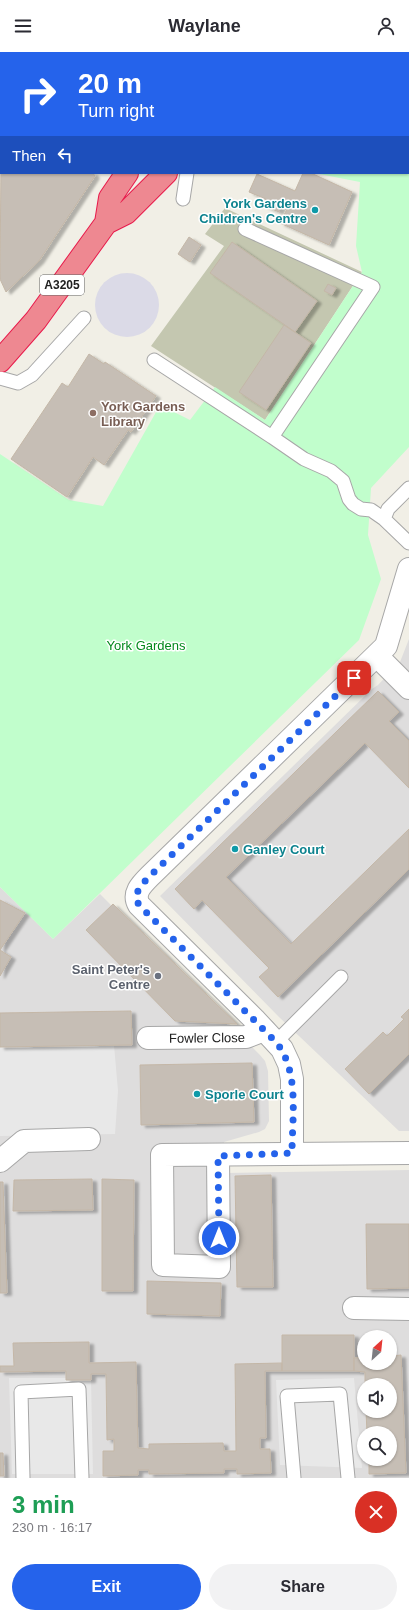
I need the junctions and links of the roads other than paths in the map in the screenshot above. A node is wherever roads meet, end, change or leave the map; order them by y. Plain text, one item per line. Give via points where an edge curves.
1 (126, 174) edge
2 (165, 174) edge
3 (187, 174) edge
4 (183, 199) dead end
5 (106, 223) junction
6 (245, 229) dead end
7 (84, 318) dead end
8 (154, 360) dead end
9 (0, 361) edge
10 (0, 378) edge
11 (272, 437) junction
12 (409, 488) edge
13 (384, 519) junction
14 (409, 543) edge
15 (409, 569) edge
16 (377, 656) junction
17 (409, 688) edge
18 (341, 978) dead end
19 (270, 1036) junction
20 (148, 1038) dead end
21 (89, 1140) dead end
22 (292, 1153) junction
23 (409, 1153) edge
24 (218, 1156) junction
25 (0, 1161) edge
26 (354, 1308) dead end
27 (409, 1309) edge
28 (23, 1478) edge
29 (82, 1478) edge
30 (294, 1478) edge
31 (348, 1478) edge

1 - 5 highway, A3205 via 110,198
2 - 5 highway, A3205 via 126,213
3 - 4 lane
5 - 9 highway, A3205 via 36,320
6 - 11 lane via 373,287
7 - 10 lane via 32,375 18,383
8 - 11 lane
11 - 13 lane via 304,459 330,471 343,481 349,499 354,504 361,509 371,510
12 - 13 lane via 388,510
13 - 14 lane
15 - 16 street via 386,646
16 - 17 street
16 - 19 street via 141,885 137,892 136,900 139,905
18 - 19 lane
19 - 20 street, Fowler Close
19 - 22 street via 282,1049 292,1079
21 - 25 street via 24,1141
22 - 23 street
22 - 24 street
24 - 24 street via 162,1155 163,1265 219,1267
26 - 27 street
28 - 29 lane via 21,1392 79,1389
30 - 31 lane via 287,1396 340,1394

